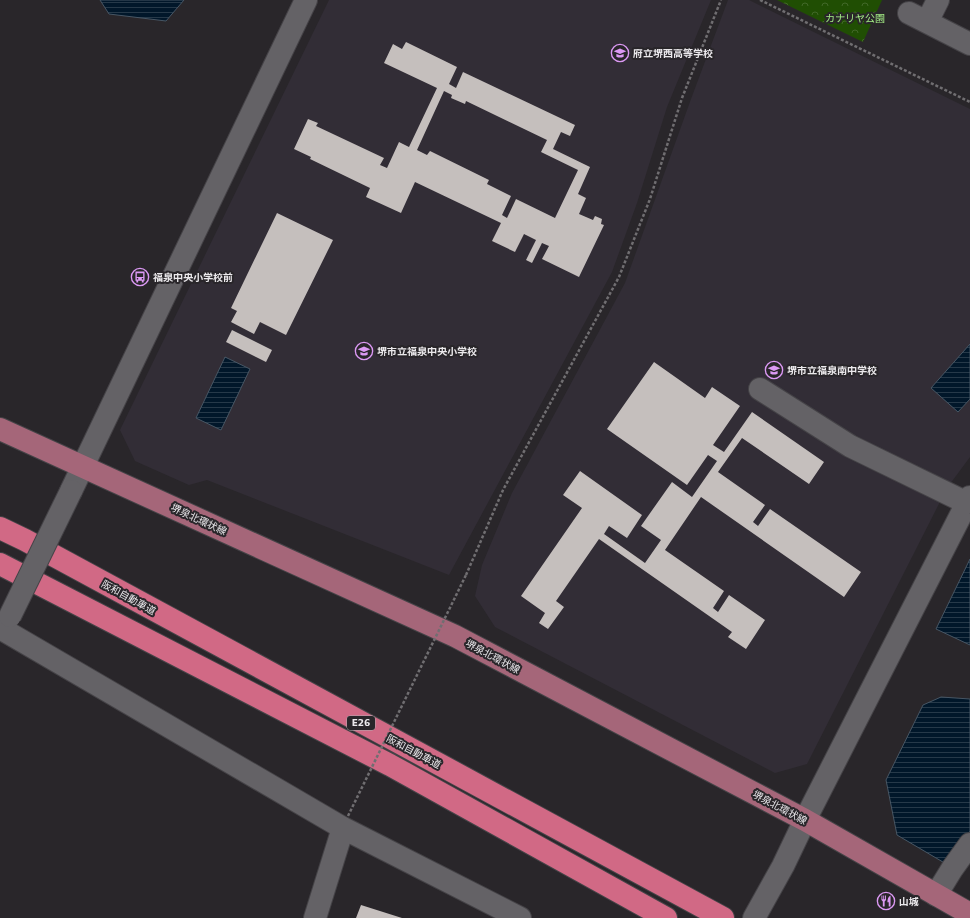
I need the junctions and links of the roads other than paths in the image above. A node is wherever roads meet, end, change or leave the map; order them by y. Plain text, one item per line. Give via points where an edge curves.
1 (306, 0) edge
2 (938, 0) edge
3 (970, 44) edge
4 (760, 389) dead end
5 (0, 429) edge
6 (83, 466) junction
7 (968, 500) edge
8 (0, 528) edge
9 (0, 564) edge
10 (5, 625) edge
11 (805, 820) junction
12 (346, 822) junction
13 (970, 844) edge
14 (936, 895) junction
15 (970, 914) edge
16 (315, 918) edge
17 (520, 918) edge
18 (666, 918) edge
19 (723, 918) edge
20 (754, 918) edge

1 - 6 street
2 - 3 street via 918,17
4 - 7 street via 850,446
5 - 6 main road, 堺泉北環状線
6 - 10 street, bridge
6 - 11 main road, 堺泉北環状線 via 455,636
7 - 11 street
8 - 19 highway, 阪和自動車道 / E26
9 - 18 highway, E26 via 390,765
10 - 12 street
11 - 14 main road, 堺泉北環状線
11 - 20 street
12 - 16 street
12 - 17 street
13 - 14 street
14 - 15 main road, 堺泉北環状線

